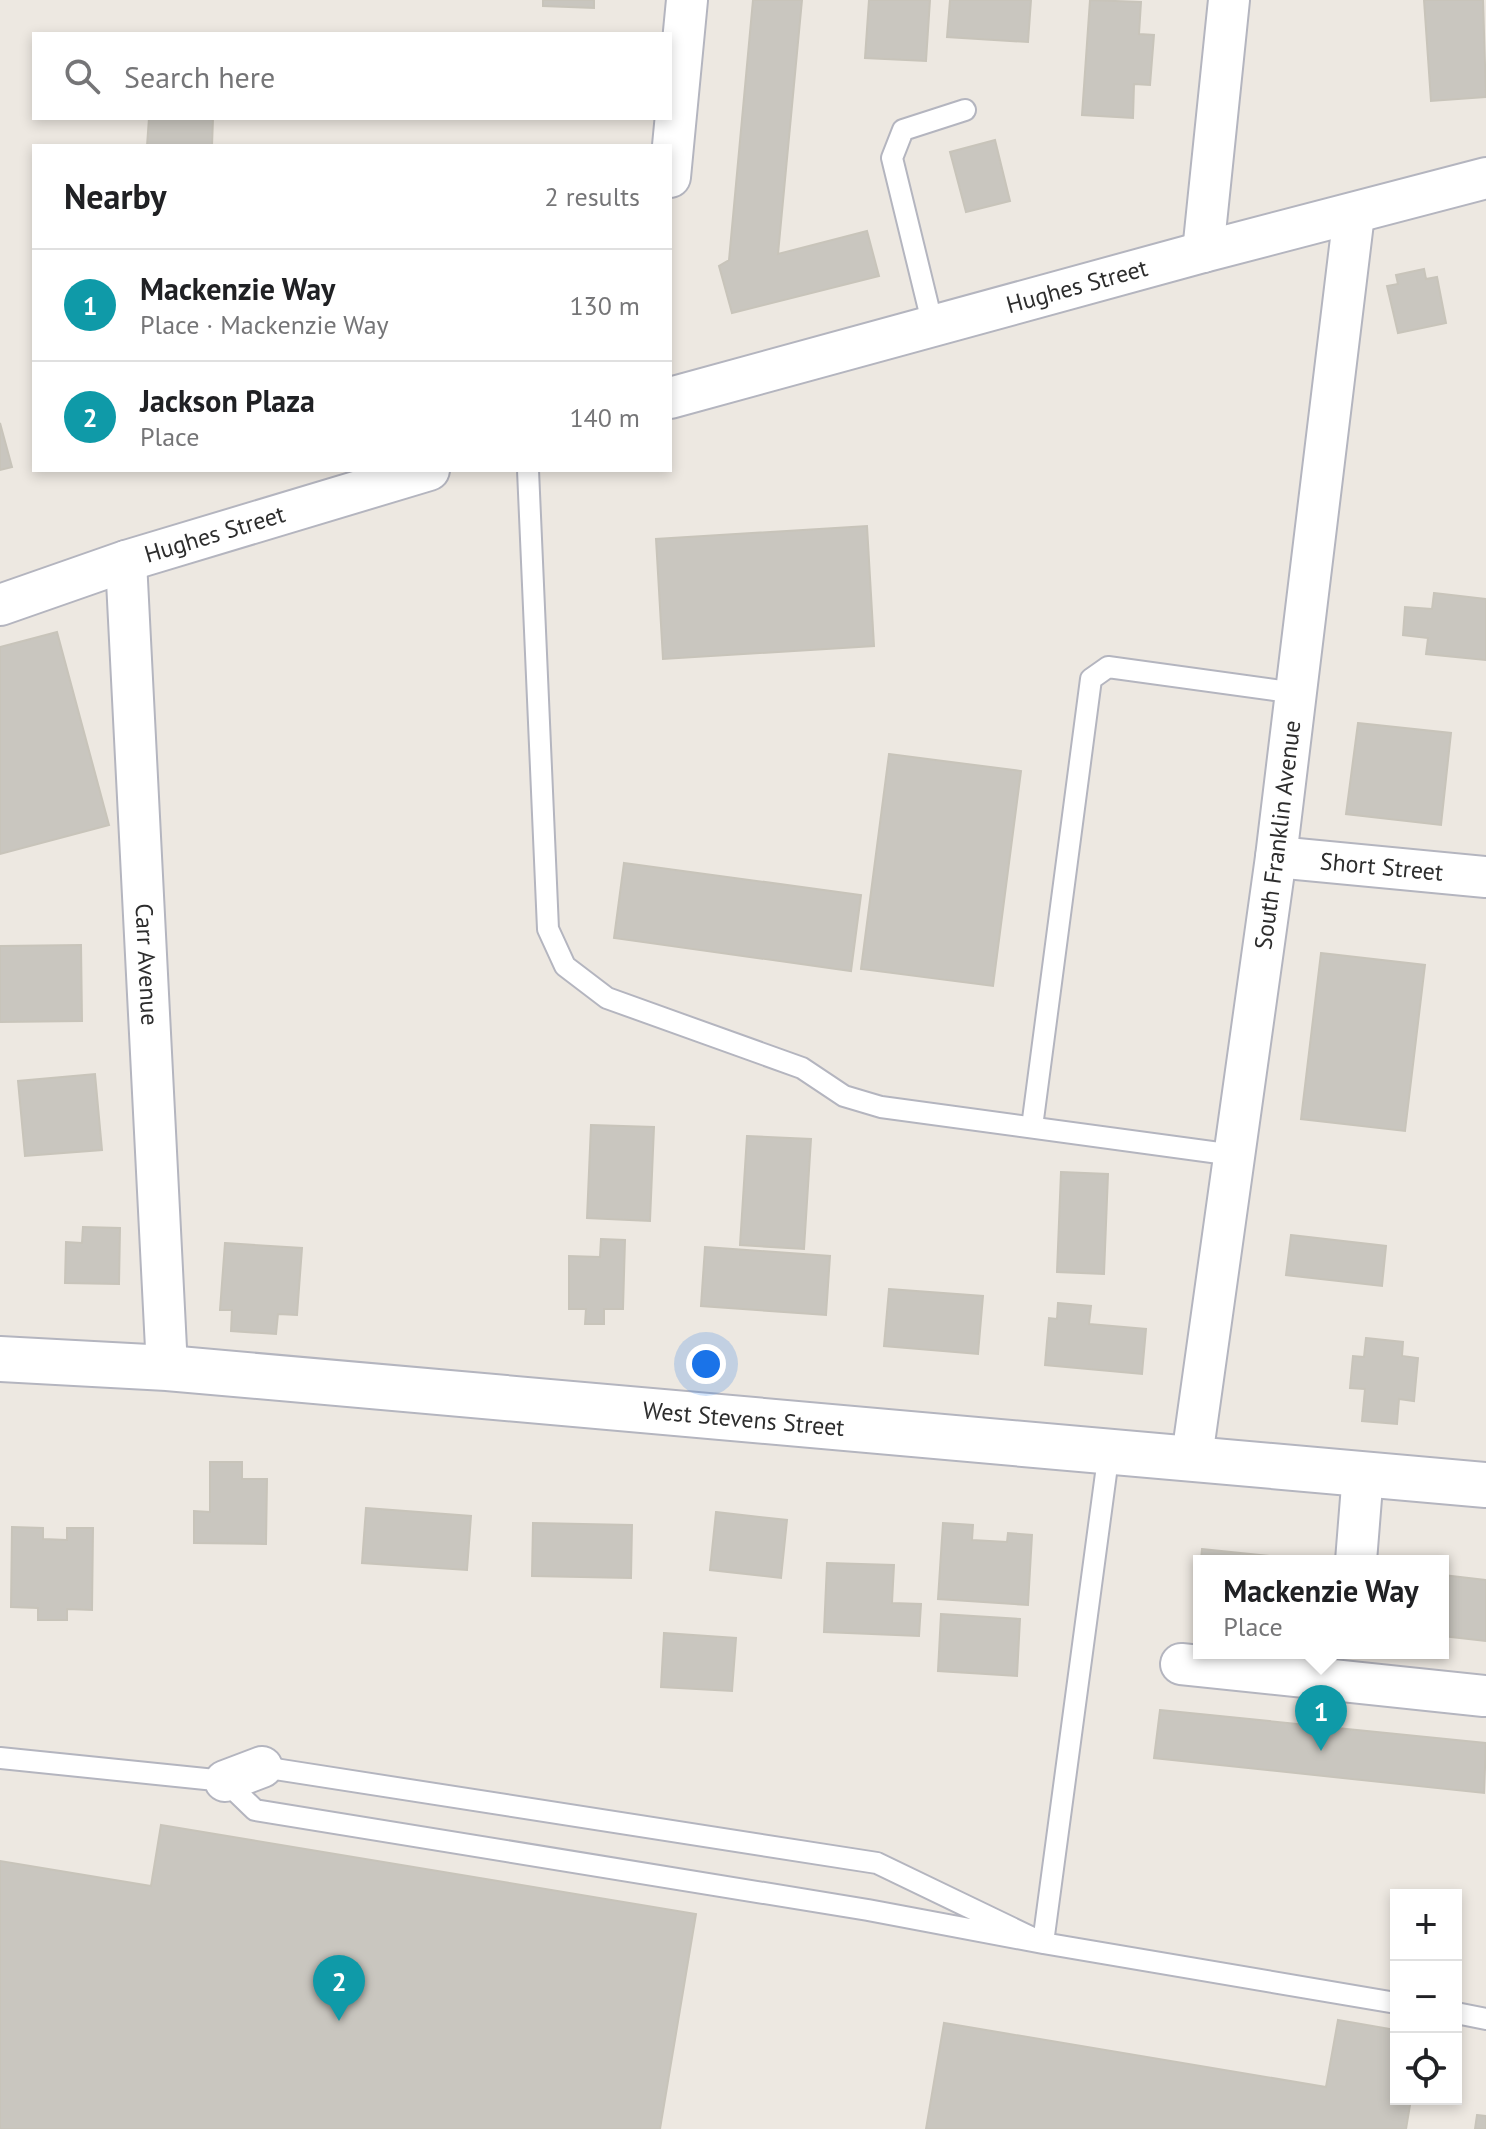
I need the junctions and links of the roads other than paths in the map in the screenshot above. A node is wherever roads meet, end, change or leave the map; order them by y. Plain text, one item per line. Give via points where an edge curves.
1 (687, 0) edge
2 (1229, 0) edge
3 (965, 110) dead end
4 (672, 156) edge
5 (1486, 178) edge
6 (1354, 214) junction
7 (1203, 252) junction
8 (933, 326) junction
9 (672, 397) edge
10 (422, 472) edge
11 (528, 472) edge
12 (126, 561) junction
13 (0, 605) edge
14 (1296, 693) junction
15 (1276, 857) junction
16 (1486, 877) edge
17 (1032, 1127) junction
18 (1234, 1155) junction
19 (0, 1359) edge
20 (167, 1368) junction
21 (1109, 1451) junction
22 (1192, 1457) junction
23 (1363, 1473) junction
24 (1486, 1485) edge
25 (1356, 1555) edge
26 (1181, 1664) dead end
27 (1348, 1667) edge
28 (1484, 1696) dead end
29 (0, 1758) edge
30 (262, 1767) joint
31 (225, 1781) junction
32 (1043, 1943) junction
33 (1390, 2002) edge
34 (1462, 2014) edge
35 (1486, 2019) edge

1 - 4 street
2 - 7 street
3 - 8 lane via 903,130 892,158
5 - 6 street, Hughes Street
6 - 7 street, Hughes Street
6 - 14 street, South Franklin Avenue
7 - 8 street, Hughes Street
8 - 9 street, Hughes Street
10 - 12 street, Hughes Street
11 - 17 lane via 548,929 565,966 607,998 802,1068 844,1096 881,1107
12 - 13 street, Hughes Street
12 - 20 street, Carr Avenue
14 - 15 street, South Franklin Avenue
14 - 17 lane via 1108,667 1091,679
15 - 16 street, Short Street
15 - 18 street, South Franklin Avenue
17 - 18 lane
18 - 22 street, South Franklin Avenue
19 - 20 street, West Stevens Street
20 - 21 street, West Stevens Street
21 - 22 street, West Stevens Street
21 - 32 lane
22 - 23 street, West Stevens Street
23 - 24 street, West Stevens Street
23 - 25 street
26 - 27 street
27 - 28 street
29 - 31 lane
30 - 31 street
30 - 32 lane via 877,1863
31 - 32 lane via 255,1810
32 - 33 lane
34 - 35 lane

